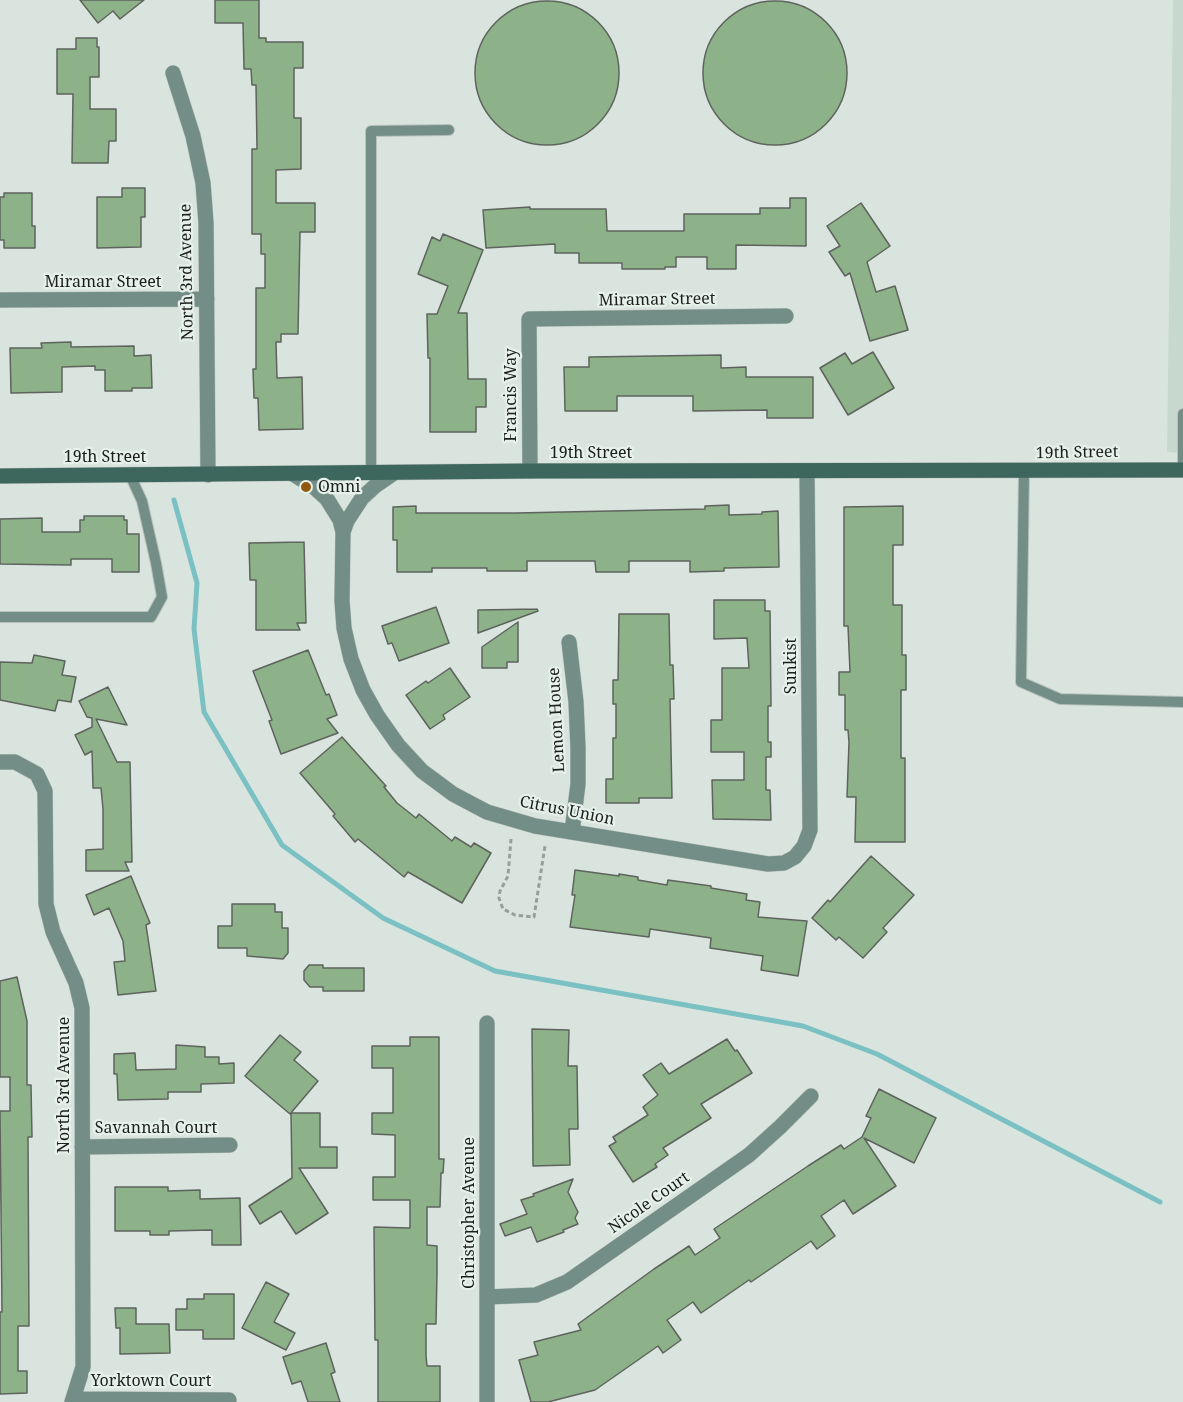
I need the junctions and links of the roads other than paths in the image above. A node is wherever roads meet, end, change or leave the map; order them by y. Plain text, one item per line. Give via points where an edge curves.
1 (173, 73) dead end
2 (449, 130) dead end
3 (207, 299) junction
4 (0, 300) edge
5 (786, 316) dead end
6 (529, 319) joint
7 (1183, 414) edge
8 (1183, 470) edge
9 (530, 471) junction
10 (807, 471) junction
11 (1024, 471) junction
12 (371, 473) junction
13 (394, 473) junction
14 (293, 474) junction
15 (130, 475) junction
16 (208, 475) junction
17 (0, 476) edge
18 (343, 532) junction
19 (0, 617) edge
20 (569, 642) dead end
21 (1183, 702) edge
22 (0, 762) edge
23 (572, 832) junction
24 (795, 857) joint
25 (487, 1023) dead end
26 (811, 1096) dead end
27 (230, 1146) dead end
28 (81, 1147) junction
29 (487, 1297) junction
30 (72, 1400) edge
31 (229, 1400) dead end
32 (487, 1402) edge

1 - 3 street, North 3rd Avenue via 203,183
2 - 12 lane via 371,131
3 - 4 street, Miramar Street
3 - 16 street, North 3rd Avenue
5 - 6 street, Miramar Street
6 - 9 street, Francis Way
7 - 8 lane
8 - 11 main road, 19th Street
9 - 10 main road, 19th Street
9 - 13 main road, 19th Street
10 - 11 main road, 19th Street
10 - 24 street, Sunkist via 810,830
11 - 21 lane via 1021,682 1060,699
12 - 13 main road, 19th Street
12 - 14 main road, 19th Street
13 - 18 street, Citrus Union via 362,498
14 - 16 main road, 19th Street
14 - 18 street, Citrus Union via 327,500
15 - 16 main road, 19th Street
15 - 17 main road, 19th Street
15 - 19 lane via 142,501 162,597 151,616
18 - 23 street, Citrus Union via 342,601 351,659 363,690 398,745 422,771 487,812
20 - 23 street, Lemon House via 578,748
22 - 28 street, North 3rd Avenue via 15,762 37,774 45,791 46,904 53,932 76,983 81,1008
23 - 24 street, Citrus Union via 768,864 784,863
25 - 29 street, Christopher Avenue
26 - 29 street, Nicole Court via 749,1155 567,1282 536,1295
27 - 28 street, Savannah Court
28 - 30 street, North 3rd Avenue via 83,1367
29 - 32 street, Christopher Avenue
30 - 31 street, Yorktown Court

